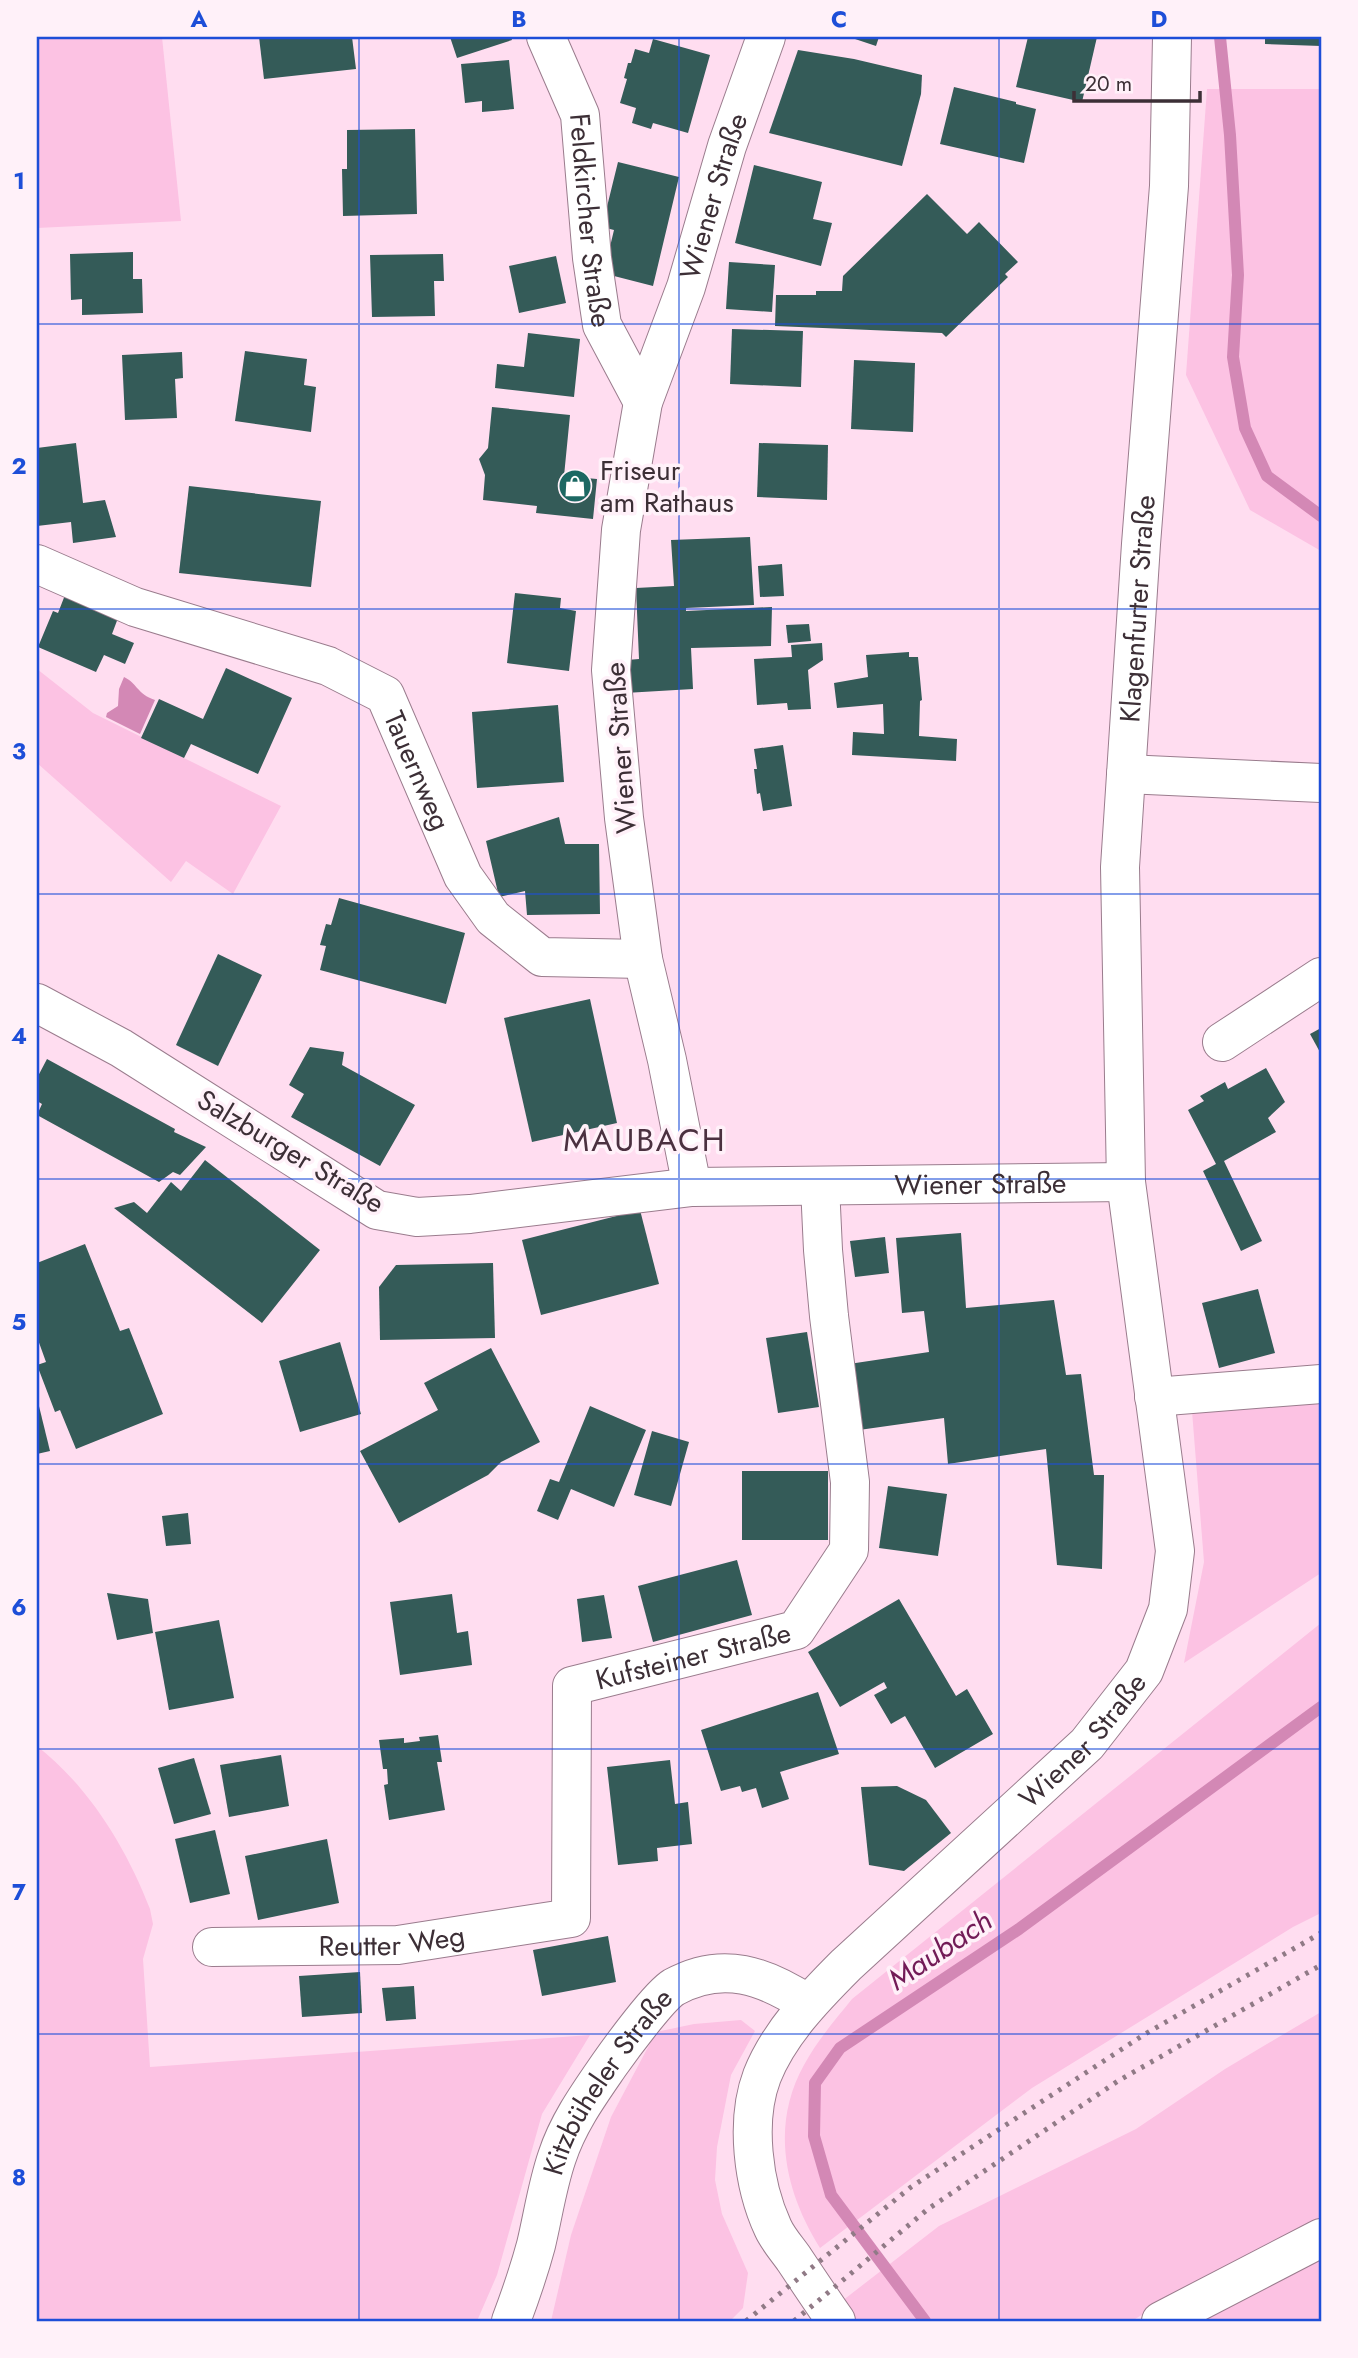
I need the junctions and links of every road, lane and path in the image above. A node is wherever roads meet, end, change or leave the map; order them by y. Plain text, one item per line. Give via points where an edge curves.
1 (546, 37) edge
2 (766, 37) edge
3 (1172, 37) edge
4 (643, 402) junction
5 (37, 564) edge
6 (1126, 774) junction
7 (1321, 783) edge
8 (643, 959) junction
9 (1321, 977) edge
10 (37, 1003) edge
11 (1222, 1042) dead end
12 (1126, 1182) junction
13 (820, 1186) junction
14 (692, 1187) junction
15 (1321, 1384) edge
16 (1154, 1397) junction
17 (571, 1918) joint
18 (212, 1947) dead end
19 (808, 2004) junction
20 (1321, 2238) edge
21 (511, 2321) edge
22 (836, 2321) edge
23 (1161, 2321) edge

1 - 4 street, Feldkircher Straße via 580,114 602,325
2 - 4 street, Wiener Straße via 727,146 686,287
3 - 6 street, Klagenfurter Straße via 1169,186
4 - 8 street, Wiener Straße via 621,530 611,670
5 - 8 street, Tauernweg via 135,607 328,666 385,695 463,876 493,918 542,957
6 - 7 street
6 - 12 street, Klagenfurter Straße via 1120,867
8 - 14 street, Wiener Straße
9 - 11 street
10 - 14 street, Salzburger Straße via 121,1048 377,1210 416,1217 470,1214
12 - 13 street, Wiener Straße
12 - 16 street, Wiener Straße
13 - 14 street, Wiener Straße
13 - 17 street, Kufsteiner Straße via 829,1316 850,1482 849,1550 796,1630 572,1686
15 - 16 street
16 - 19 street, Wiener Straße via 1175,1551 1168,1609 1144,1671 1087,1744
17 - 18 street, Reutter Weg via 398,1945
19 - 21 street, Kitzbüheler Straße via 779,1985 744,1973 701,1977 672,1988 618,2053 568,2129 556,2157 536,2247
19 - 22 street, Wiener Straße via 762,2077 753,2122 753,2158 773,2229
20 - 23 street

